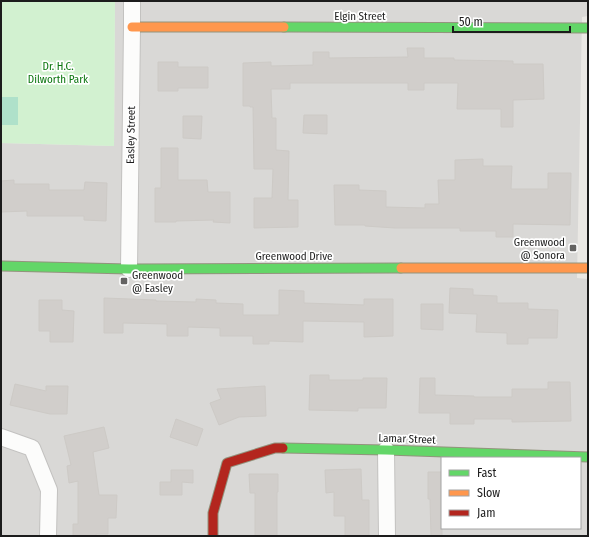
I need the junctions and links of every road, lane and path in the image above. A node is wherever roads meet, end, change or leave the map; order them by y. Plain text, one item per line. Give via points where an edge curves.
1 (132, 1) edge
2 (132, 27) junction
3 (588, 28) edge
4 (1, 266) edge
5 (588, 268) edge
6 (129, 269) junction
7 (1, 437) edge
8 (386, 450) junction
9 (588, 457) edge
10 (48, 536) edge
11 (213, 536) edge
12 (387, 536) edge

1 - 2 street, Easley Street
2 - 3 street, Elgin Street
2 - 6 street, Easley Street
4 - 6 street, Greenwood Drive
5 - 6 street, Greenwood Drive
7 - 10 street via 32,448 49,490
8 - 9 street, Lamar Street
8 - 11 street, Lamar Street via 275,448 227,463 213,513
8 - 12 street

